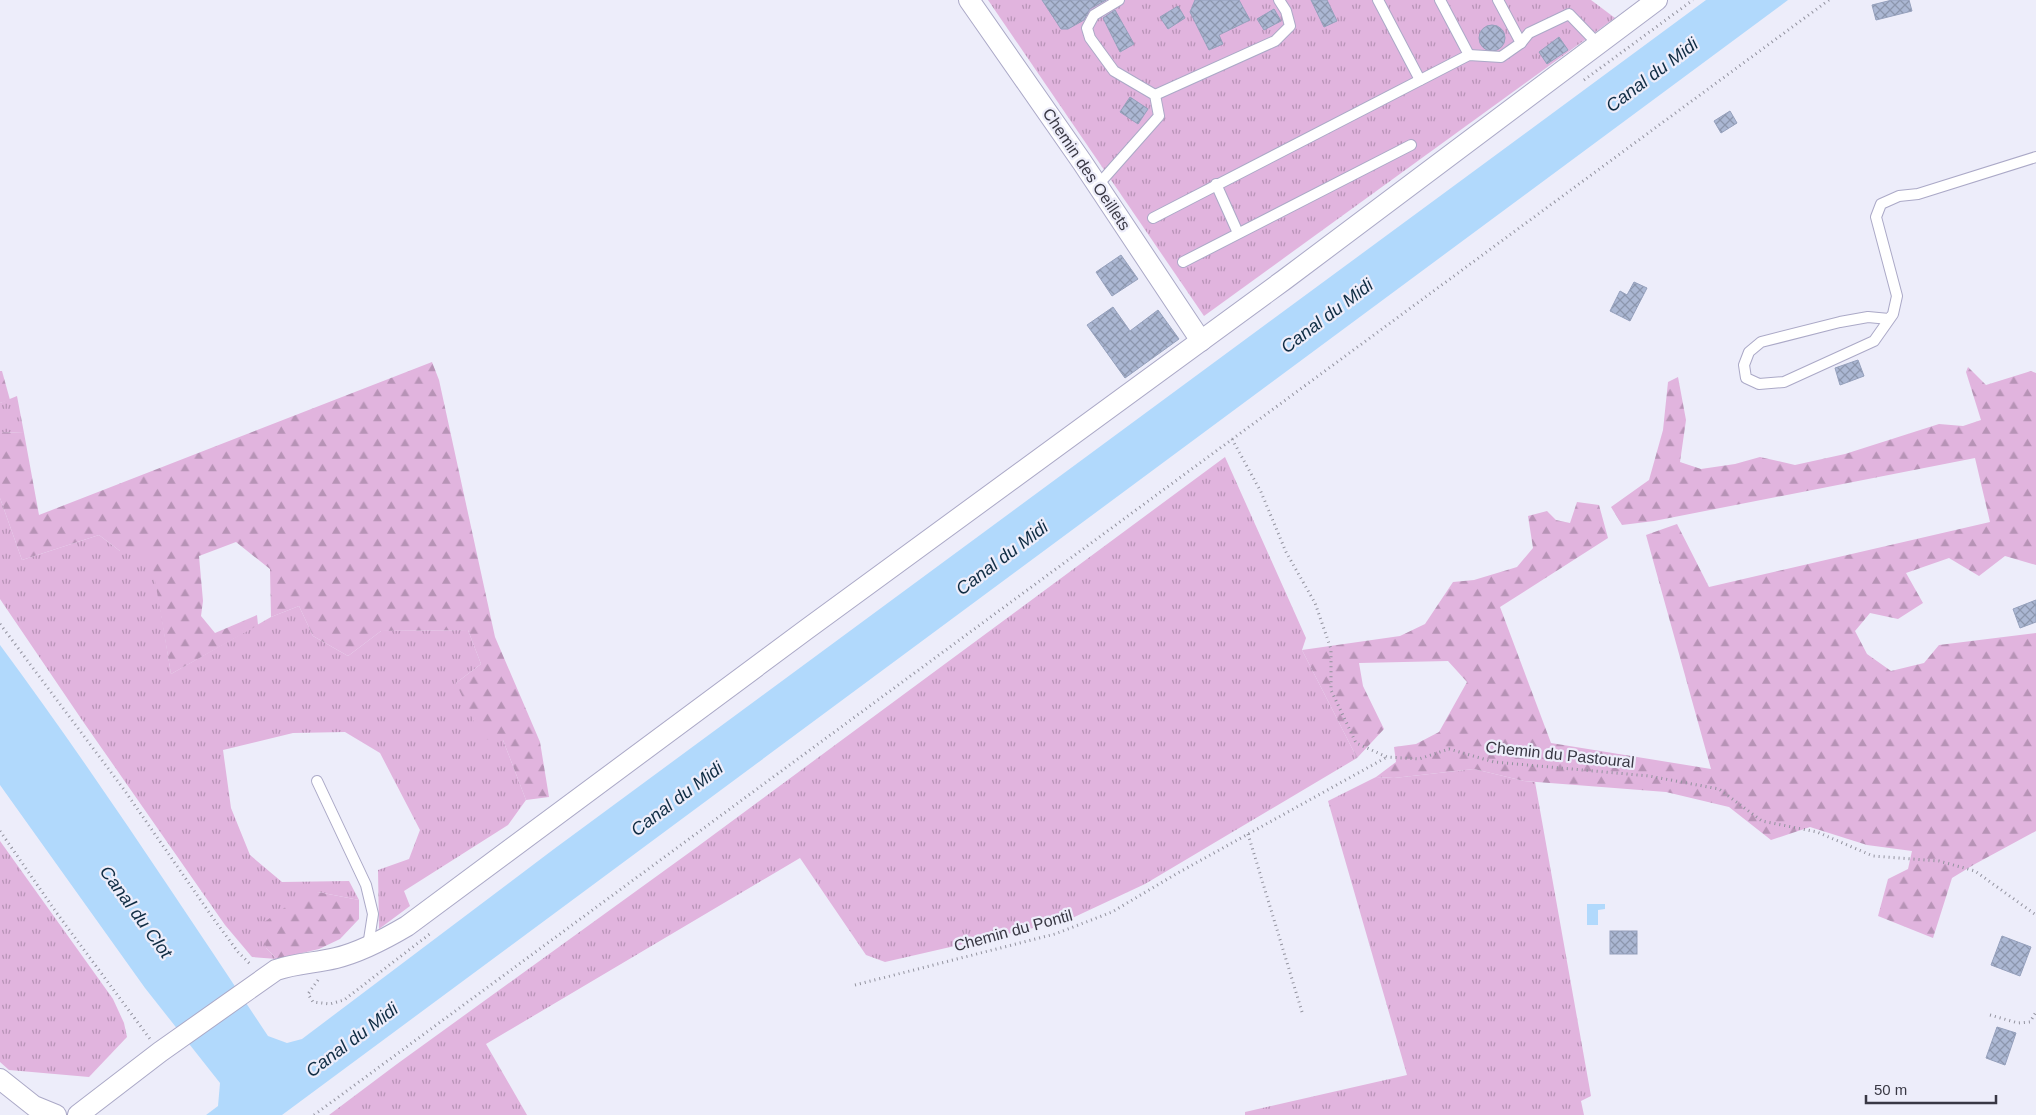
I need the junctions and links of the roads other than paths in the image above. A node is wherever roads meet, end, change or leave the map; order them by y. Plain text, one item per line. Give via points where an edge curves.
1 (969, 0) edge
2 (1119, 0) edge
3 (1278, 0) edge
4 (1378, 0) edge
5 (1440, 0) edge
6 (1498, 0) edge
7 (1657, 0) edge
8 (1521, 43) junction
9 (1598, 44) junction
10 (1469, 55) junction
11 (1420, 80) junction
12 (1155, 95) junction
13 (1411, 145) dead end
14 (2036, 157) edge
15 (1216, 184) junction
16 (1098, 185) junction
17 (1153, 218) dead end
18 (1238, 233) junction
19 (1183, 262) dead end
20 (1889, 319) junction
21 (1201, 340) junction
22 (317, 781) dead end
23 (368, 946) junction
24 (0, 1079) edge
25 (56, 1115) edge
26 (78, 1115) edge

1 - 16 street, Chemin des Oeillets
2 - 12 lane via 1094,15 1087,28 1090,38 1114,71
3 - 12 lane via 1286,11 1290,26 1275,41
4 - 11 lane
5 - 10 lane
6 - 8 lane
7 - 9 street
8 - 9 lane via 1529,33 1569,14
8 - 10 lane via 1502,57
9 - 21 street
10 - 11 lane
11 - 15 lane
12 - 16 lane via 1159,116
13 - 18 lane
14 - 20 lane via 1881,204 1876,216 1897,296 1894,314
15 - 17 lane
15 - 18 lane
16 - 21 street, Chemin des Oeillets
18 - 19 lane
20 - 20 lane via 1874,341 1784,382 1759,384 1746,378 1744,365 1749,352 1761,342 1840,322 1868,317
21 - 23 street via 407,926
22 - 23 lane via 366,885 373,914
23 - 26 street via 339,958 288,966 260,980
24 - 25 street via 34,1106

